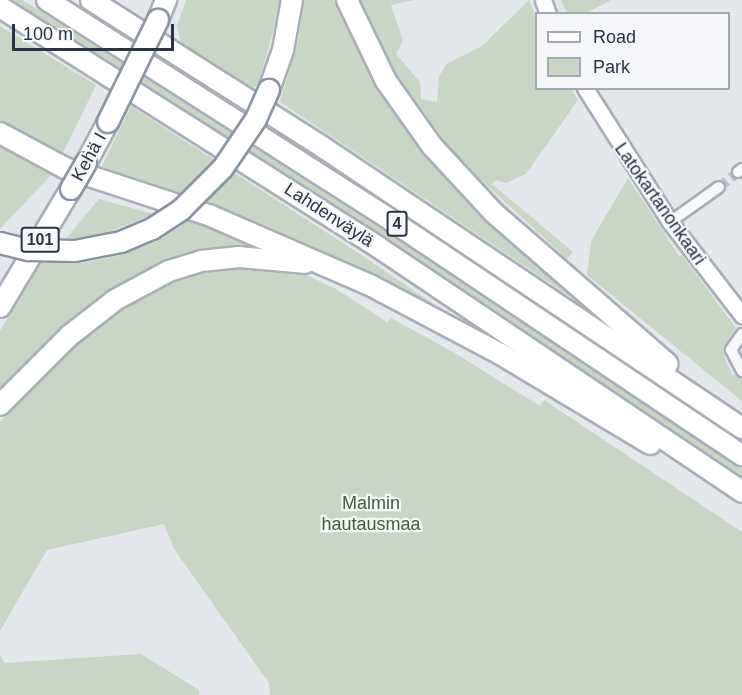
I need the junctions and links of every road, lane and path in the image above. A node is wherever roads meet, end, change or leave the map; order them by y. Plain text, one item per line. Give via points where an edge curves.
1 (47, 0) edge
2 (91, 0) edge
3 (166, 0) edge
4 (292, 0) edge
5 (347, 0) edge
6 (0, 7) edge
7 (152, 11) edge
8 (586, 90) edge
9 (0, 133) edge
10 (719, 187) tunnel mouth
11 (670, 222) junction
12 (0, 243) edge
13 (370, 285) junction
14 (0, 307) edge
15 (742, 315) edge
16 (742, 334) edge
17 (742, 371) edge
18 (0, 405) edge
19 (741, 427) edge
20 (742, 456) edge
21 (742, 494) edge

1 - 20 highway, Lahdenväylä / 4 via 382,215
2 - 19 highway via 324,148
3 - 7 highway
4 - 12 highway, bridge via 283,50 256,119 223,168 181,210 152,229 121,242 75,251 28,250
5 - 19 highway via 386,81 432,146 466,185 526,242
6 - 21 highway, Lahdenväylä / 4 via 378,247
7 - 14 highway, Kehä I / 101, bridge via 132,73 108,122
8 - 11 street, Latokartanonkaari
9 - 13 highway via 65,168 211,216
10 - 11 street
11 - 15 street, Latokartanonkaari
13 - 18 highway via 308,263 265,256 216,258 186,265 142,284 92,318 49,353
13 - 21 highway via 502,355
16 - 17 street via 731,350

